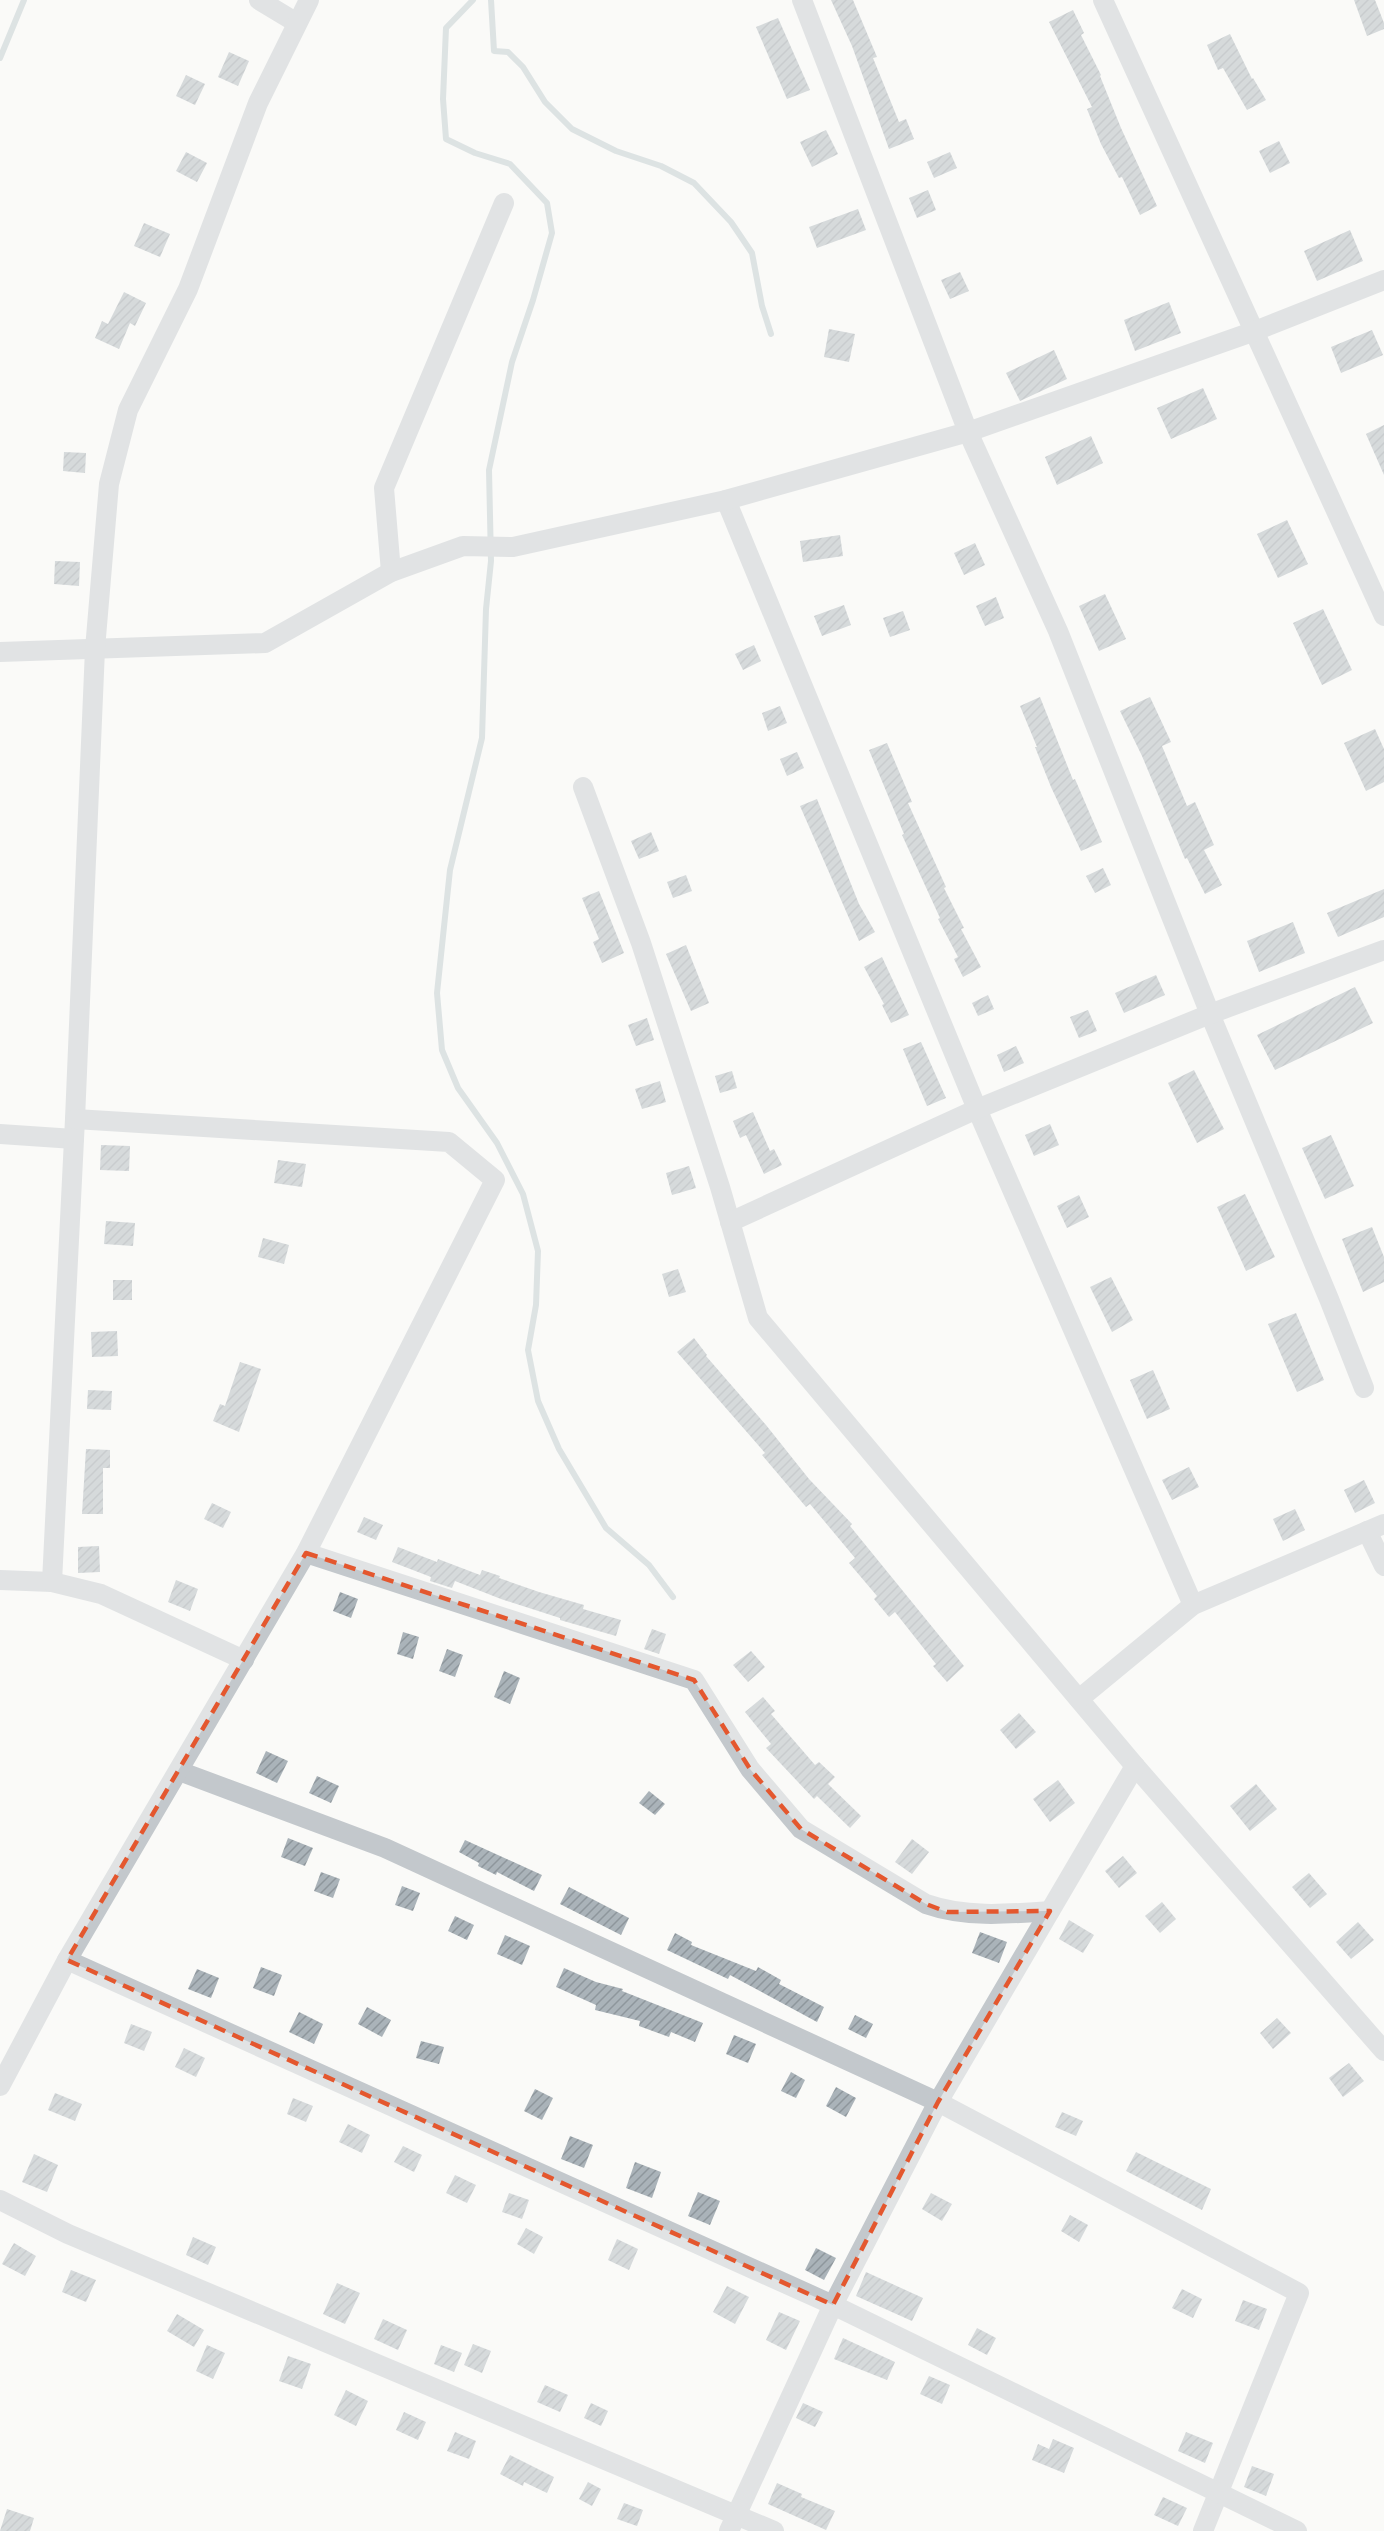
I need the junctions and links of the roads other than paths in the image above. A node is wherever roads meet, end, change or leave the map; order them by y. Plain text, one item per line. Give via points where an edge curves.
1 (259, 0) edge
2 (309, 0) edge
3 (802, 0) edge
4 (1102, 0) edge
5 (297, 23) junction
6 (504, 203) dead end
7 (1384, 280) edge
8 (1255, 331) junction
9 (968, 432) junction
10 (726, 500) junction
11 (391, 572) junction
12 (1384, 616) edge
13 (94, 649) junction
14 (0, 652) edge
15 (583, 787) dead end
16 (1384, 950) edge
17 (1210, 1014) junction
18 (977, 1109) junction
19 (75, 1129) junction
20 (0, 1134) edge
21 (730, 1222) junction
22 (1364, 1388) dead end
23 (1376, 1528) edge
24 (306, 1553) junction
25 (1384, 1566) edge
26 (0, 1580) edge
27 (52, 1582) junction
28 (1193, 1605) junction
29 (244, 1660) junction
30 (1078, 1699) junction
31 (1135, 1766) junction
32 (179, 1771) junction
33 (1050, 1911) junction
34 (67, 1960) junction
35 (1384, 2051) edge
36 (0, 2086) edge
37 (938, 2102) junction
38 (0, 2200) edge
39 (833, 2305) junction
40 (1218, 2494) junction
41 (732, 2523) edge
42 (774, 2531) edge
43 (1203, 2531) edge
44 (1297, 2531) edge

1 - 5 street
2 - 5 street
3 - 9 street
4 - 8 street
5 - 13 street via 258,103 188,289 128,410 109,484
6 - 11 street via 384,488
7 - 8 street
8 - 9 street
8 - 12 street
9 - 10 street
9 - 17 street via 1058,631
10 - 11 street via 513,547 463,546
10 - 18 street
11 - 13 street via 265,643
13 - 14 street
13 - 19 street
15 - 21 street via 641,943
16 - 17 street
17 - 18 street
17 - 22 street
18 - 21 street
18 - 28 street
19 - 20 street
19 - 24 street via 449,1142 495,1180
19 - 27 street
21 - 30 street via 758,1318
23 - 25 street
23 - 28 street
24 - 29 street
24 - 33 street via 694,1680 750,1769 801,1829 926,1904 947,1911
26 - 27 street
27 - 29 street via 101,1594
28 - 30 street
29 - 32 street
30 - 31 street
31 - 33 street
31 - 35 street
32 - 34 street
32 - 37 street via 385,1848
33 - 37 street
34 - 36 street
34 - 39 street
37 - 39 street
37 - 40 street via 1299,2293
38 - 41 street via 68,2234
39 - 40 street
39 - 41 street
40 - 43 street
40 - 44 street
41 - 42 street

